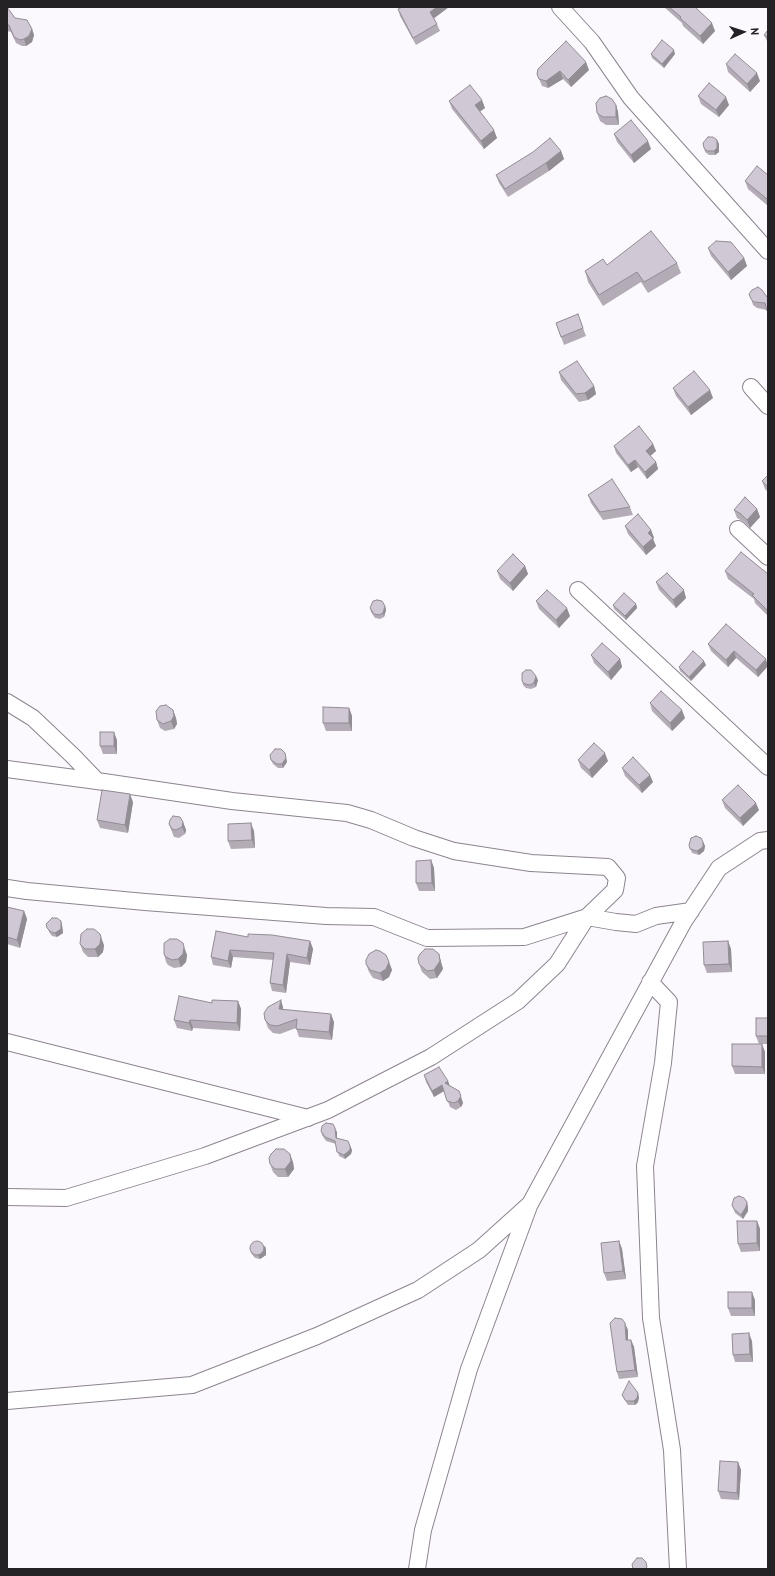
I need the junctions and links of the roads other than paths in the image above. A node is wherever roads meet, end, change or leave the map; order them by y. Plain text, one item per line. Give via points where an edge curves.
1 (560, 7) edge
2 (768, 251) edge
3 (751, 387) dead end
4 (768, 406) edge
5 (738, 529) dead end
6 (768, 557) edge
7 (578, 590) dead end
8 (7, 702) edge
9 (768, 766) edge
10 (7, 769) edge
11 (96, 781) junction
12 (768, 840) edge
13 (7, 888) edge
14 (691, 911) junction
15 (587, 916) junction
16 (650, 982) junction
17 (7, 1042) edge
18 (308, 1118) junction
19 (7, 1197) edge
20 (530, 1204) junction
21 (7, 1401) edge
22 (417, 1569) edge
23 (678, 1569) edge

1 - 2 street via 592,42 631,98
3 - 4 street
5 - 6 street
7 - 9 street
8 - 11 street via 33,718
10 - 11 street
11 - 15 street via 232,801 347,813 454,851 530,863 608,867 617,878 615,890
12 - 14 street via 760,841 719,868
13 - 15 street via 145,902 326,916 374,917 427,938 524,937
14 - 15 street via 656,916 636,924
14 - 16 street
15 - 18 street via 557,964 518,1001 431,1056
16 - 20 street
16 - 23 street via 669,1002 663,1063 645,1166 651,1318 672,1450
17 - 18 street
18 - 19 street via 205,1156 66,1198
20 - 21 street via 479,1250 418,1290 317,1336 192,1385
20 - 22 street via 469,1370 423,1530

